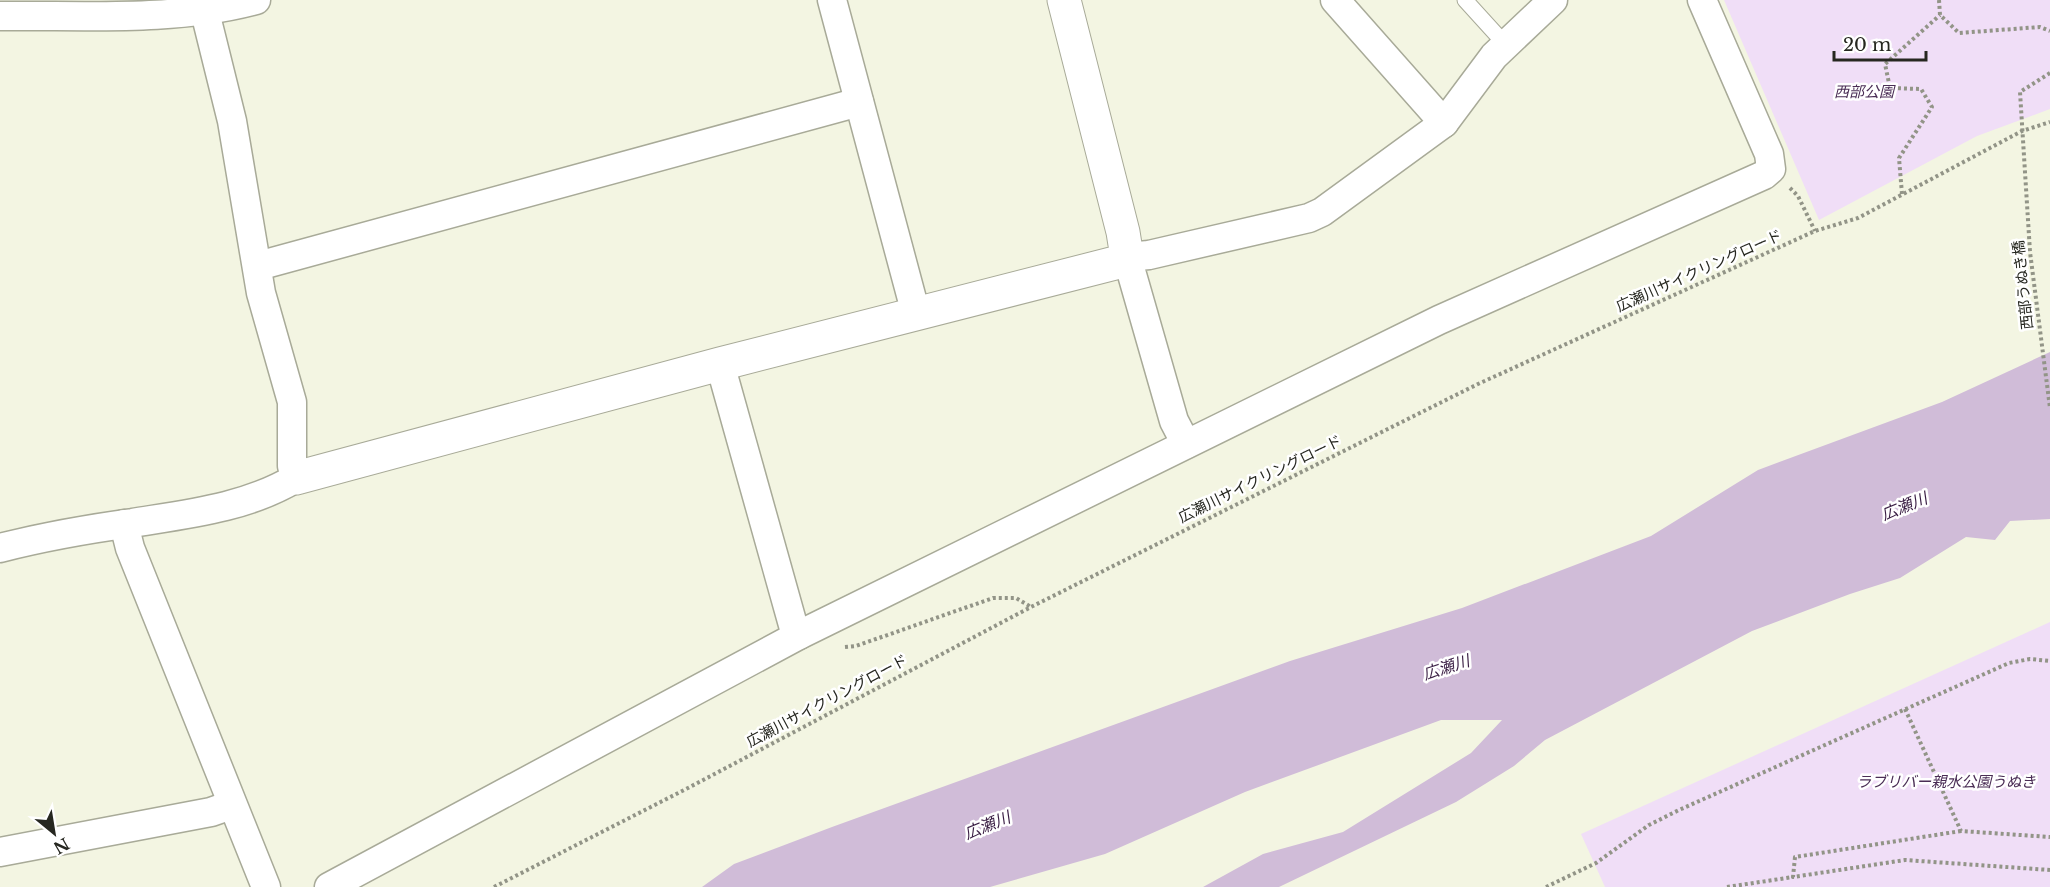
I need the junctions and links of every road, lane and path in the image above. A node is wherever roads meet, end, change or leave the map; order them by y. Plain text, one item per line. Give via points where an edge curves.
1 (256, 0) edge
2 (832, 0) edge
3 (1064, 0) edge
4 (1335, 0) edge
5 (1465, 0) edge
6 (1552, 0) edge
7 (1702, 0) edge
8 (1939, 0) edge
9 (204, 5) edge
10 (1940, 15) junction
11 (0, 16) edge
12 (2050, 31) edge
13 (1505, 44) junction
14 (2050, 73) edge
15 (859, 102) junction
16 (2050, 122) edge
17 (1444, 123) junction
18 (2022, 131) junction
19 (1902, 194) junction
20 (1798, 196) dead end
21 (1815, 231) junction
22 (1127, 257) junction
23 (258, 266) junction
24 (916, 314) junction
25 (720, 364) junction
26 (2050, 408) edge
27 (1186, 444) junction
28 (296, 478) junction
29 (124, 524) junction
30 (0, 548) edge
31 (1031, 607) junction
32 (800, 635) junction
33 (2050, 661) edge
34 (1905, 709) junction
35 (231, 805) junction
36 (1961, 831) junction
37 (2050, 837) edge
38 (0, 852) edge
39 (2050, 870) edge
40 (1793, 877) junction
41 (266, 887) edge
42 (329, 887) edge
43 (494, 887) edge
44 (1546, 887) edge
45 (1727, 887) edge

1 - 9 street
2 - 15 street
3 - 22 street via 1124,232
4 - 17 street
5 - 13 lane
6 - 13 street
7 - 27 street via 1769,154 1771,169 1439,320
8 - 10 path
9 - 11 street
9 - 23 street via 232,121
10 - 12 path via 1959,33 2040,27
10 - 19 path via 1885,64 1890,88 1921,89 1932,107 1899,158
13 - 17 street
14 - 18 path, 西部うぬき橋 via 2020,92
15 - 23 street
15 - 24 street
16 - 18 path, 広瀬川サイクリングロード
17 - 22 street via 1309,218
18 - 19 path, 広瀬川サイクリングロード
18 - 26 path, 西部うぬき橋 via 2030,252
19 - 21 path, 広瀬川サイクリングロード via 1857,218
20 - 21 path
21 - 31 path, 広瀬川サイクリングロード via 1478,384
22 - 24 street via 1110,265
22 - 27 street via 1174,421
23 - 28 street via 261,292 292,402 291,460
24 - 25 street
25 - 28 street
25 - 32 street via 793,625
27 - 32 street
28 - 29 street via 273,492 246,501 204,512
29 - 30 street
29 - 35 street
31 - 32 path via 1016,598 993,598 856,646 831,648
31 - 43 path, 広瀬川サイクリングロード
32 - 42 street
33 - 34 path via 2009,663
34 - 36 path
34 - 44 path via 1679,810 1649,825 1596,863
35 - 38 street
35 - 41 street
36 - 37 path
36 - 40 path via 1795,857
39 - 40 path via 1905,860
40 - 45 path

